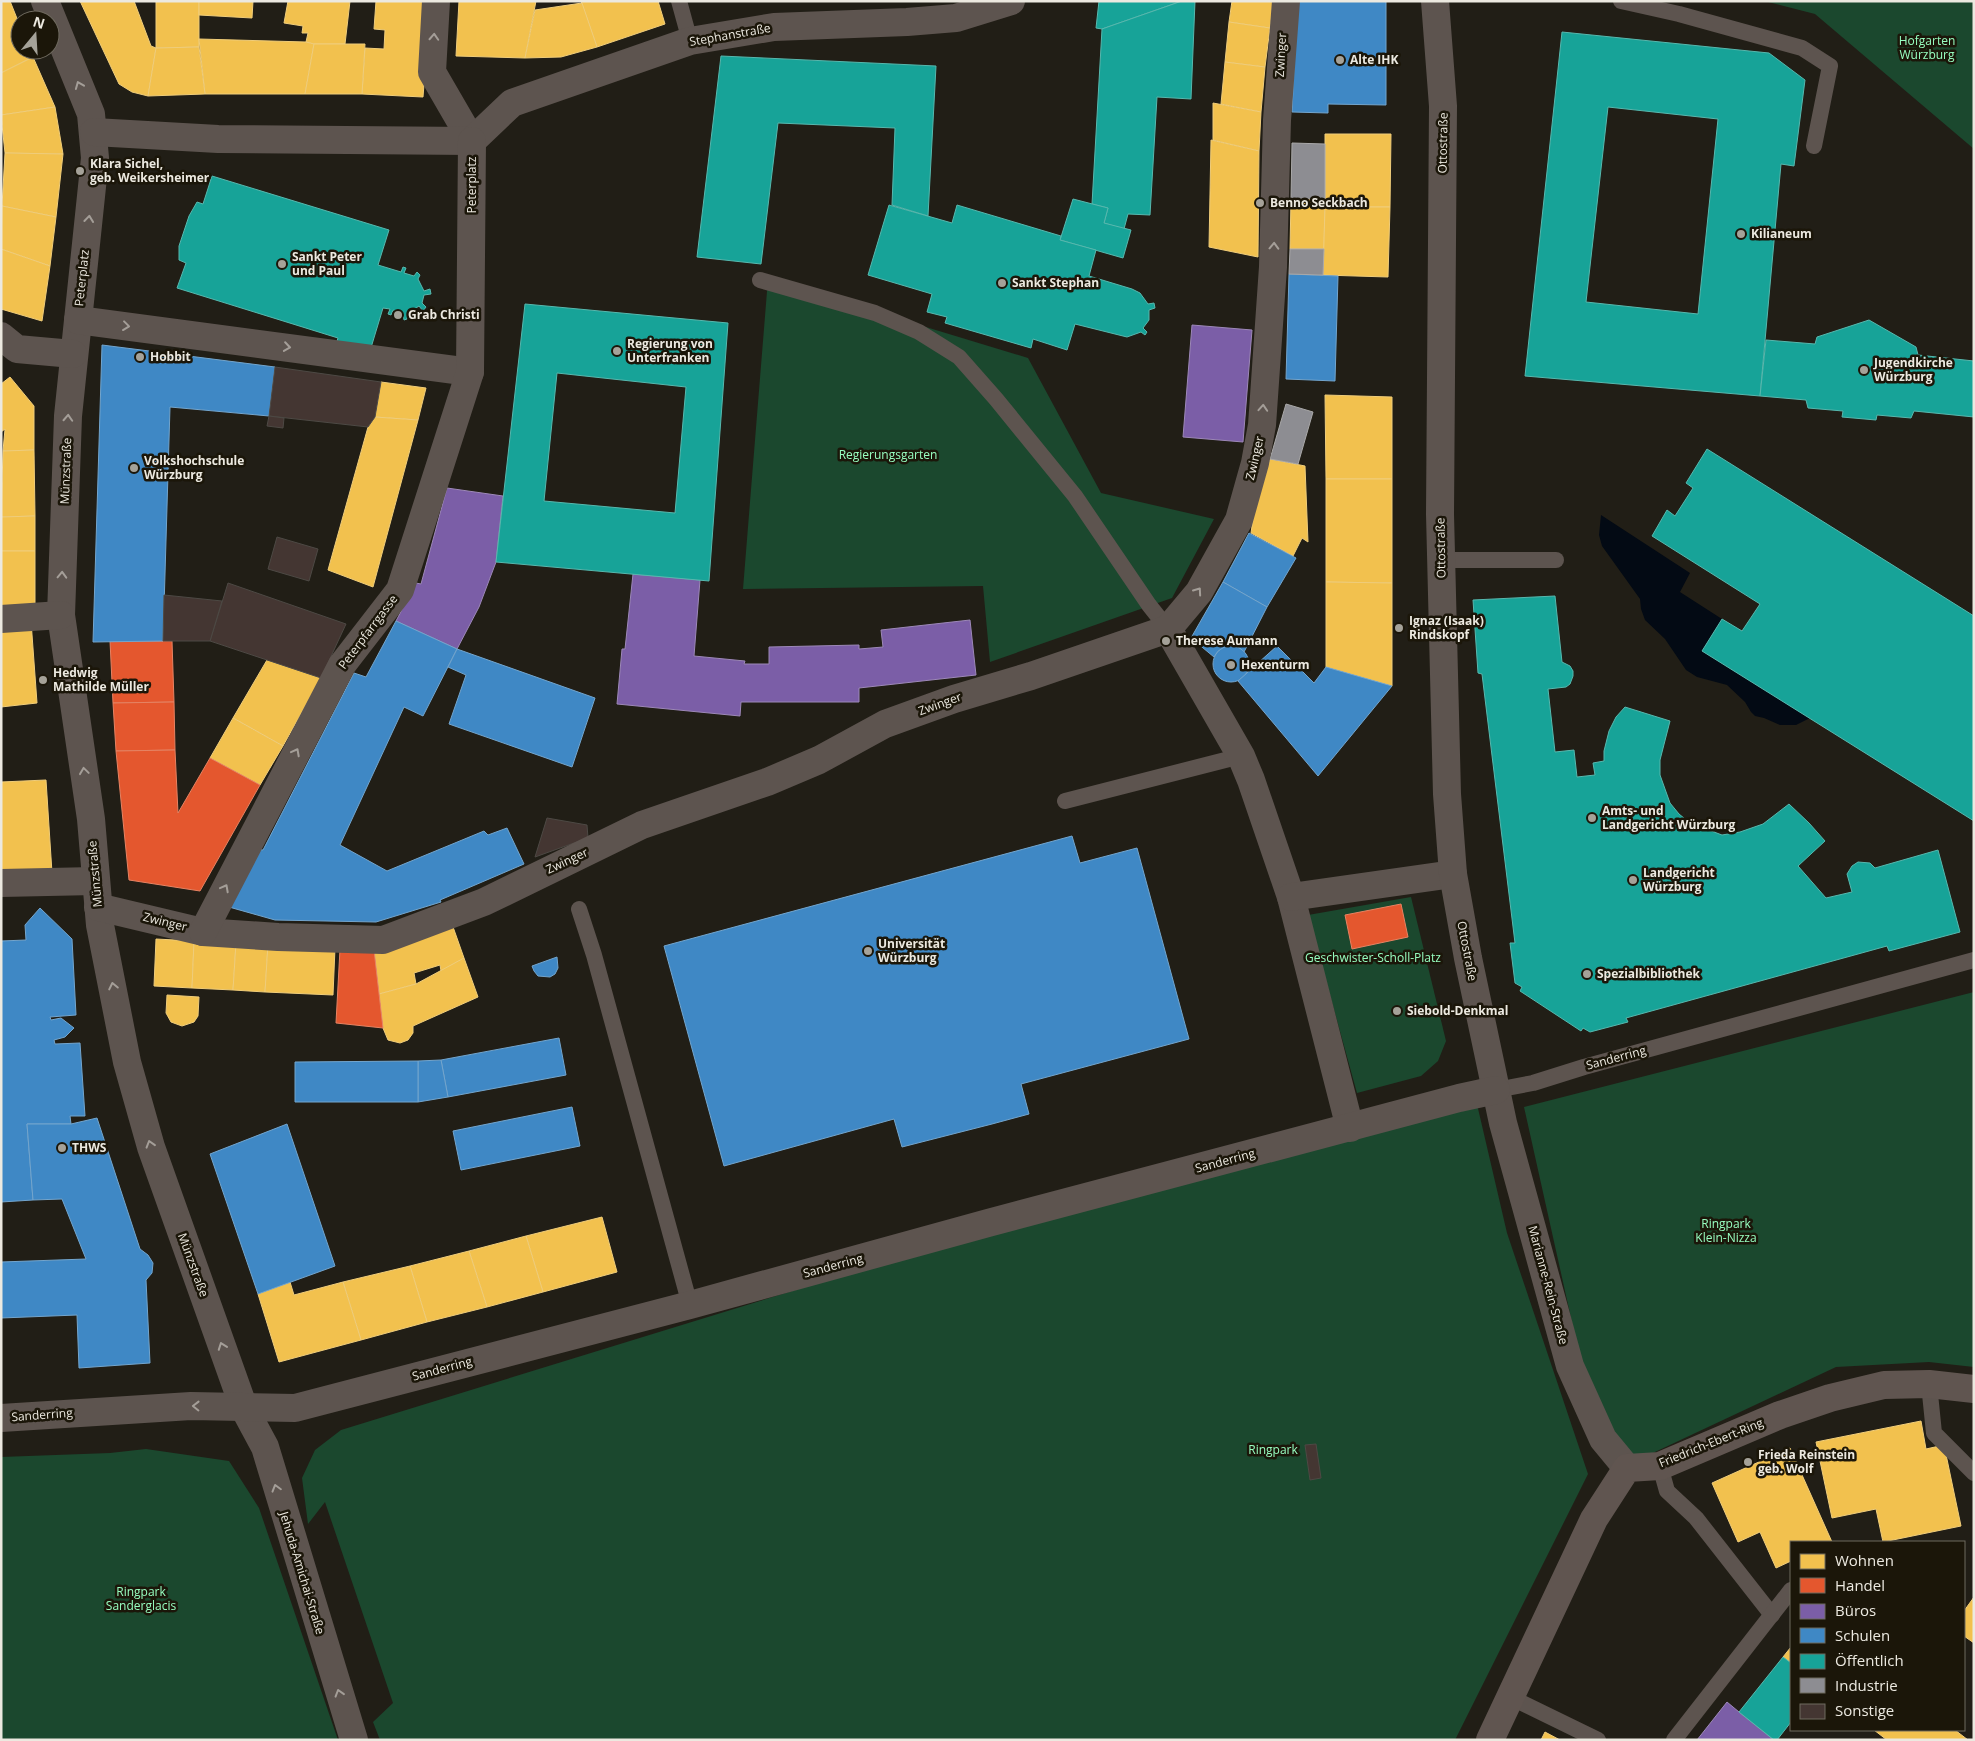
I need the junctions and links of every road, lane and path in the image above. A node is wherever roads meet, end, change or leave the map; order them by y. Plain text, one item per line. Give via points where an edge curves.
1 (45, 1) edge
2 (436, 1) edge
3 (679, 1) edge
4 (1011, 1) edge
5 (1286, 1) edge
6 (1435, 1) edge
7 (1621, 1) edge
8 (690, 41) junction
9 (94, 132) junction
10 (472, 141) junction
11 (1814, 146) dead end
12 (760, 280) dead end
13 (78, 320) junction
14 (6, 350) edge
15 (73, 354) junction
16 (470, 372) junction
17 (1441, 560) junction
18 (1556, 560) dead end
19 (61, 615) junction
20 (1, 619) edge
21 (1168, 629) junction
22 (1241, 756) junction
23 (1065, 801) dead end
24 (1454, 874) junction
25 (1, 883) edge
26 (97, 894) junction
27 (1291, 897) junction
28 (579, 909) dead end
29 (203, 932) junction
30 (1974, 960) edge
31 (1496, 1090) junction
32 (1350, 1128) junction
33 (690, 1304) junction
34 (1929, 1384) junction
35 (1974, 1388) edge
36 (244, 1408) junction
37 (1, 1418) edge
38 (1660, 1466) junction
39 (1627, 1468) junction
40 (1974, 1474) edge
41 (1790, 1591) edge
42 (1772, 1615) junction
43 (1510, 1697) junction
44 (354, 1740) edge
45 (1490, 1740) edge
46 (1598, 1740) edge
47 (1674, 1740) edge

9 -> 1 street via 91,114
10 -> 2 street via 432,72
3 - 8 lane
4 - 8 street, Stephanstraße via 956,18 774,27
21 -> 5 street, Zwinger via 1199,592 1239,520 1255,463 1262,425 1273,267 1277,120
6 - 17 street, Ottostraße via 1444,106
7 - 11 lane via 1802,48 1830,66
8 - 10 street, Stephanstraße via 512,103
9 - 10 street, Peterplatz via 218,139
13 -> 9 street, Peterplatz via 95,158
10 - 16 street, Peterplatz
12 - 21 lane via 875,313 919,332 959,357 1075,496
13 - 15 street, Münzstraße
13 -> 16 street, Peterplatz
14 - 15 street
19 -> 15 street, Münzstraße
29 -> 16 street, Peterpfarrgasse via 342,665 400,590
17 - 18 lane
17 - 24 street, Ottostraße via 1447,794
19 - 20 street
26 -> 19 street, Münzstraße via 91,819
21 - 22 street
21 - 29 street, Zwinger via 885,724 776,779 642,825 484,902 383,940 278,938
22 - 23 lane
22 - 27 street
24 - 27 street
24 - 31 street, Ottostraße
25 - 26 street, Zwinger
26 - 29 street, Zwinger
36 -> 26 street, Münzstraße via 150,1146 127,1062
27 - 32 street
28 - 33 lane
30 - 31 lane, Sanderring via 1533,1083
31 - 32 street, Sanderring
31 - 39 street, Marianne-Rein-Straße via 1570,1366 1603,1439
32 - 33 street, Sanderring
33 - 36 street, Sanderring via 295,1408
34 - 35 main road, Friedrich-Ebert-Ring
34 - 38 main road, Friedrich-Ebert-Ring via 1884,1386 1830,1398 1780,1415
34 - 40 lane via 1934,1433
36 -> 37 street, Sanderring via 191,1406
44 -> 36 street, Jehuda-Amichai-Straße via 265,1448
38 - 39 main road, Friedrich-Ebert-Ring
38 - 42 lane via 1667,1491 1696,1518
39 - 43 main road via 1594,1519
41 - 42 lane
42 - 47 lane
43 - 45 main road
43 - 46 lane

